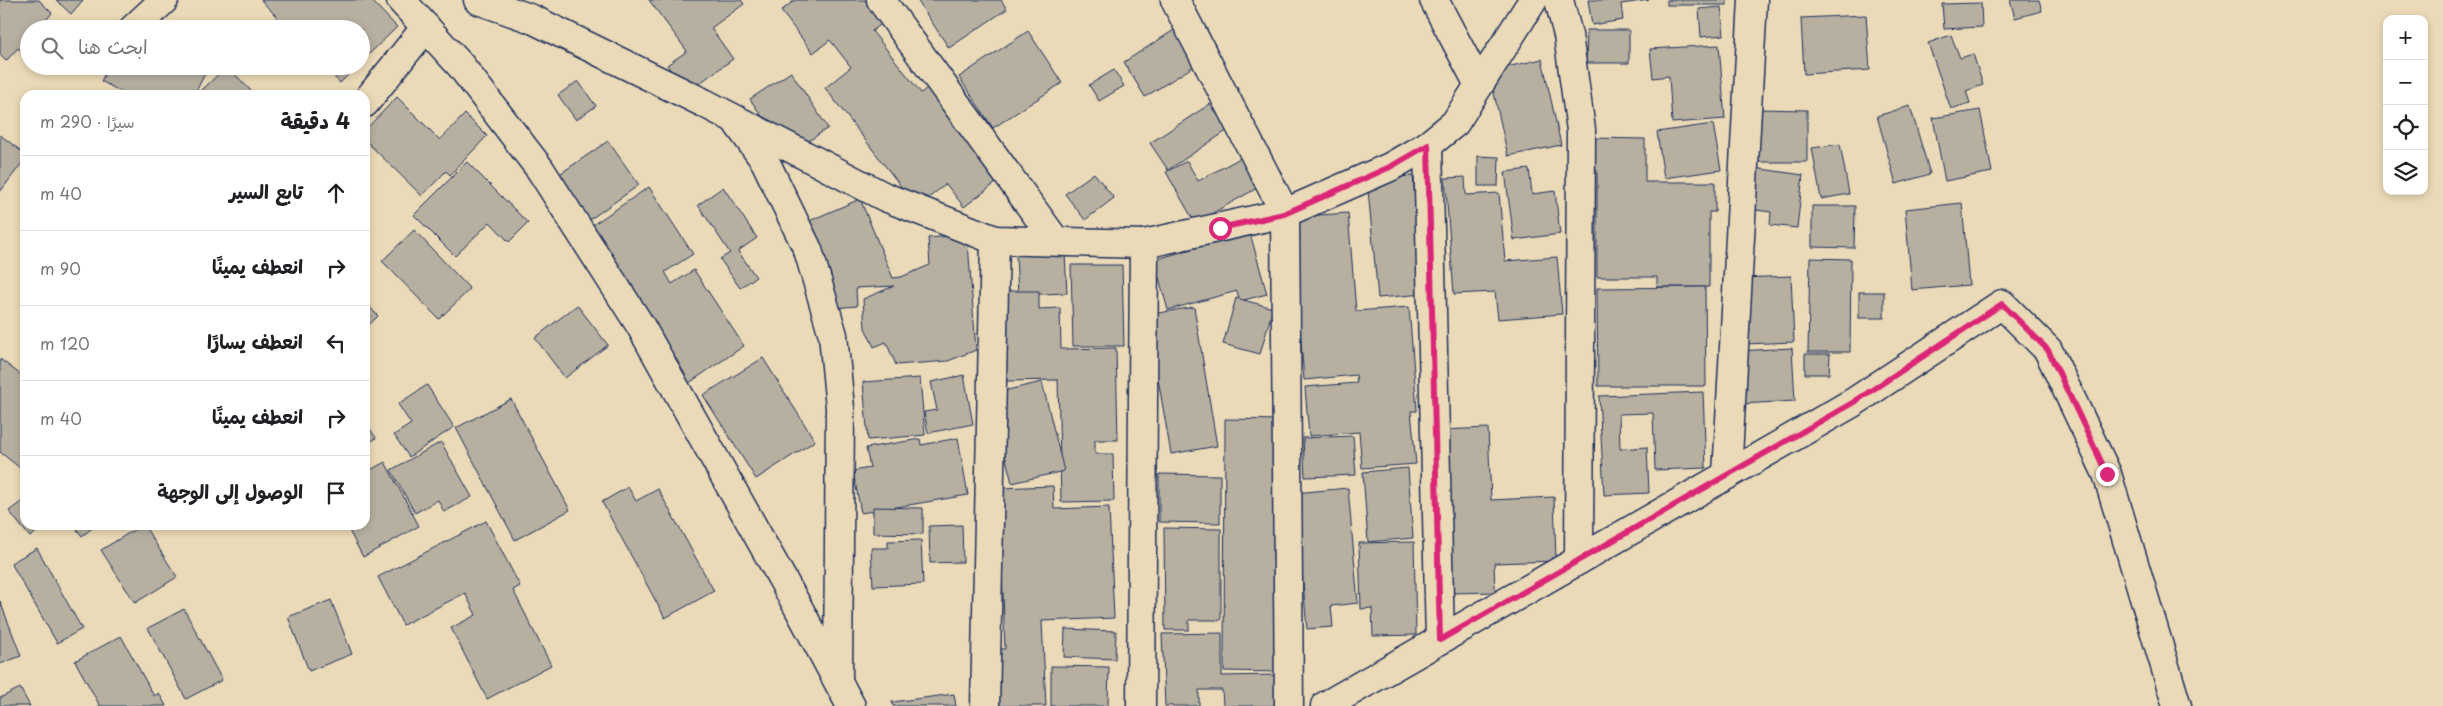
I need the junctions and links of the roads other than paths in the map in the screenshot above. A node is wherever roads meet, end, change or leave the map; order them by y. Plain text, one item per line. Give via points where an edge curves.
1 (164, 0) edge
2 (401, 0) edge
3 (478, 0) edge
4 (881, 0) edge
5 (1175, 0) edge
6 (1434, 0) edge
7 (1533, 0) edge
8 (1559, 0) edge
9 (1753, 0) edge
10 (143, 20) edge
11 (426, 27) junction
12 (1478, 85) junction
13 (370, 97) edge
14 (734, 119) junction
15 (1428, 145) junction
16 (1284, 214) junction
17 (995, 240) junction
18 (1055, 240) junction
19 (1144, 244) junction
20 (1727, 475) junction
21 (1579, 560) junction
22 (1440, 640) junction
23 (838, 682) junction
24 (851, 706) edge
25 (985, 706) edge
26 (1142, 706) edge
27 (1289, 706) edge
28 (1325, 706) edge
29 (2177, 706) edge

1 - 10 street
2 - 11 street
3 - 14 street via 532,19
4 - 18 street
5 - 16 street
6 - 12 street
7 - 12 street
8 - 21 street via 1568,35 1581,130
9 - 20 street
11 - 13 street
11 - 23 street via 461,66 540,169 640,325
12 - 15 street via 1455,123
14 - 17 street via 885,196
14 - 23 street via 765,161 808,250 833,335 840,408
15 - 16 street via 1390,167
15 - 22 street
16 - 19 street
16 - 27 street
17 - 18 street
17 - 25 street
18 - 19 street
19 - 26 street
20 - 21 street
20 - 29 street via 1854,402 2002,304 2048,350 2107,474
21 - 22 street
22 - 28 street
23 - 24 street

